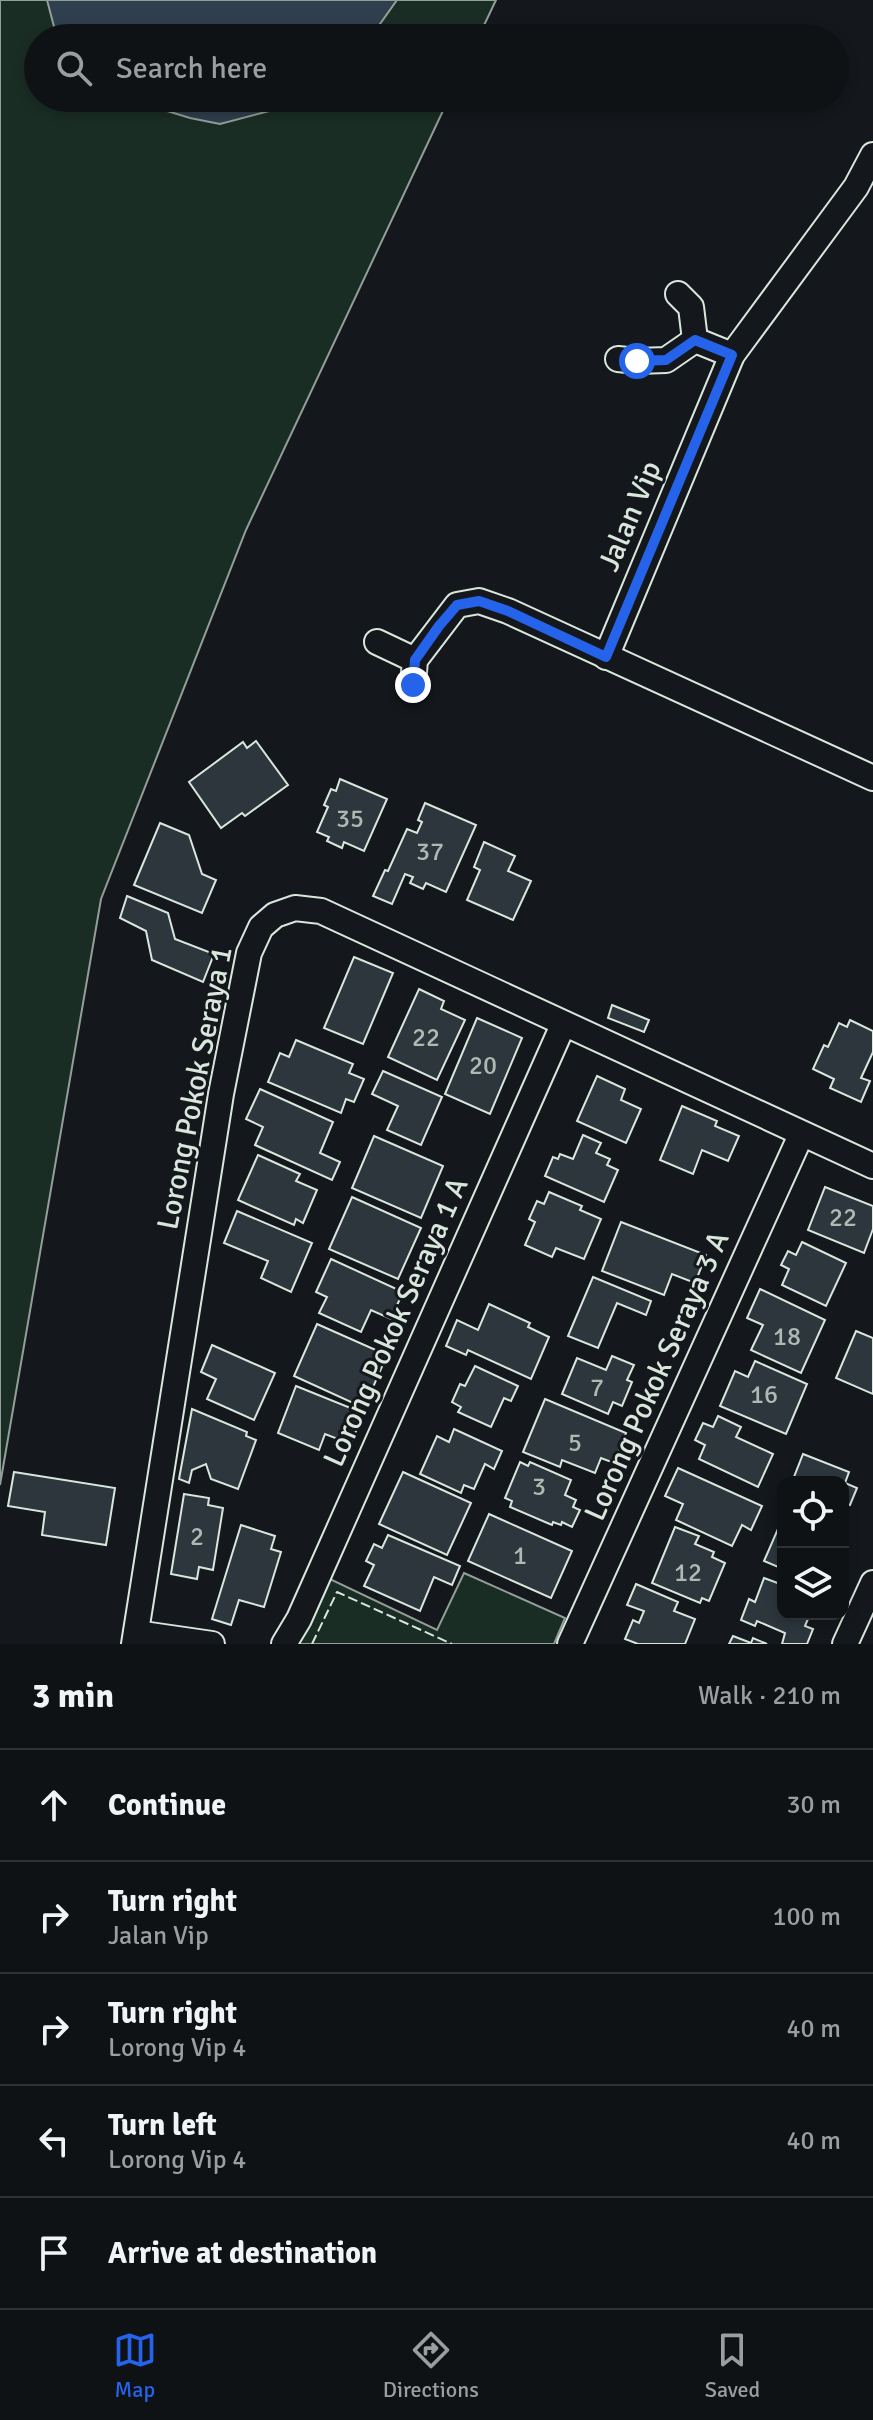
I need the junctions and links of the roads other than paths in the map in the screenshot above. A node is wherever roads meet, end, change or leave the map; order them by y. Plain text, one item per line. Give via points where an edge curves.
1 (873, 155) edge
2 (678, 294) dead end
3 (695, 340) junction
4 (732, 355) junction
5 (618, 359) dead end
6 (377, 642) dead end
7 (606, 657) junction
8 (415, 660) junction
9 (413, 685) dead end
10 (873, 778) edge
11 (563, 1025) junction
12 (801, 1135) junction
13 (873, 1166) edge
14 (873, 1583) edge
15 (135, 1638) edge
16 (212, 1644) edge
17 (284, 1644) edge
18 (570, 1644) edge
19 (845, 1644) edge

1 - 4 street, Jalan Vip via 856,187
2 - 3 street via 691,307
3 - 4 street
3 - 5 street via 666,360
4 - 7 street, Jalan Vip
6 - 8 street
7 - 8 street via 479,601 457,605
7 - 10 street
8 - 9 street
11 - 12 street, Lorong Pokok Seraya 1
11 - 15 street, Lorong Pokok Seraya 1 via 321,911 295,908 261,927 249,953 221,1094
11 - 17 street, Lorong Pokok Seraya 1 A
12 - 13 street, Lorong Pokok Seraya 1
12 - 18 street, Lorong Pokok Seraya 3 A
14 - 19 street
15 - 16 street

